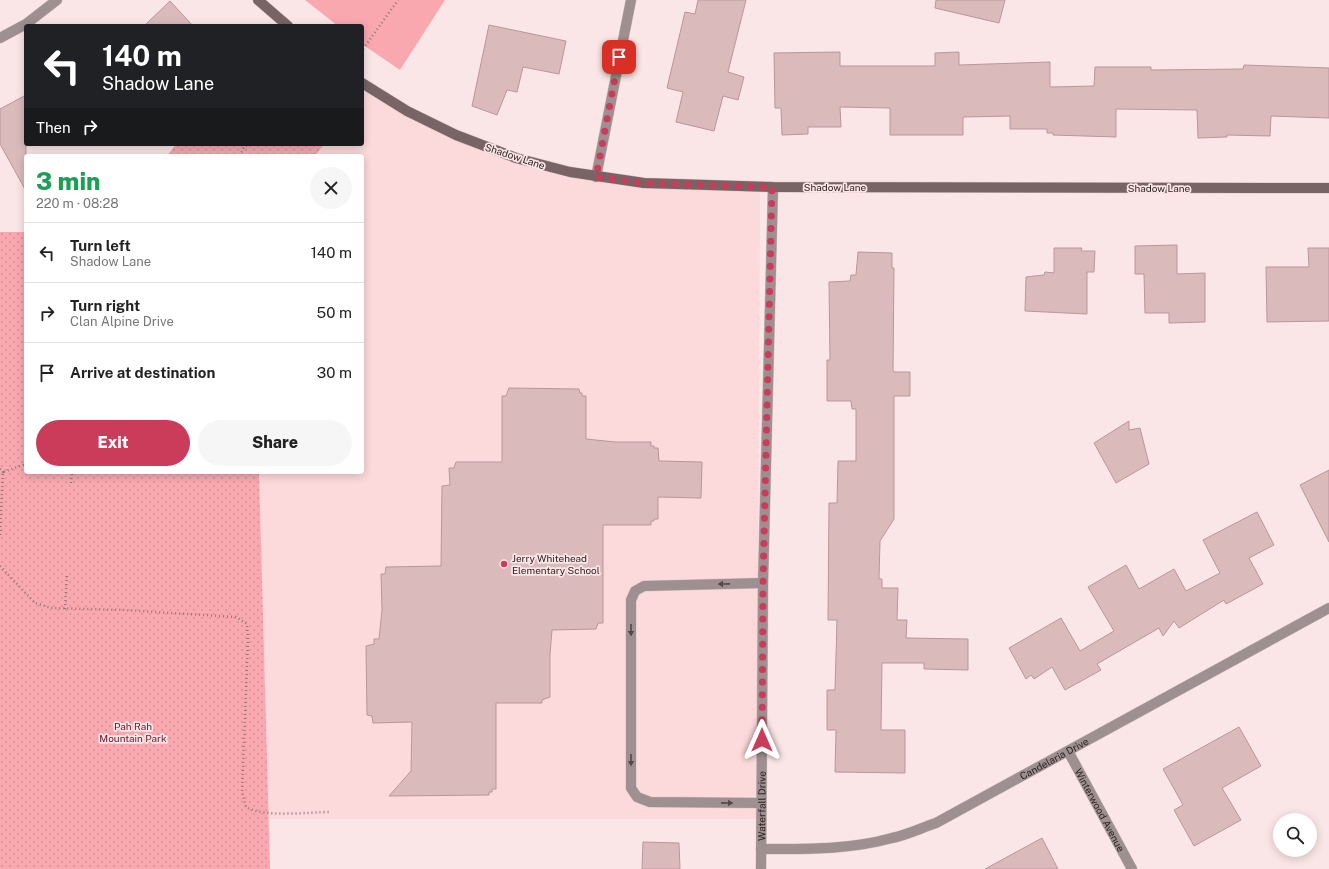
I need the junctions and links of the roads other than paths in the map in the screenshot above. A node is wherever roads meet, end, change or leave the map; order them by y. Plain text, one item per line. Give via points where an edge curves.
1 (57, 0) edge
2 (258, 0) edge
3 (631, 0) edge
4 (26, 24) edge
5 (286, 24) edge
6 (24, 25) edge
7 (0, 38) edge
8 (364, 84) edge
9 (596, 177) junction
10 (772, 187) junction
11 (1329, 188) edge
12 (763, 583) junction
13 (1329, 608) edge
14 (1068, 751) junction
15 (761, 803) junction
16 (761, 849) junction
17 (761, 869) edge
18 (1132, 869) edge

1 - 4 street
2 - 5 street
3 - 9 street
6 - 7 street
8 - 9 street, Shadow Lane via 407,111 456,135 516,158
9 - 10 street, Shadow Lane via 644,183
10 - 11 street, Shadow Lane
10 - 12 street, Waterfall Drive
12 - 15 street, Waterfall Drive
12 -> 15 street via 644,586 635,591 631,600 631,788 637,796 650,802
13 - 14 street, Candelaria Drive
14 - 16 street, Candelaria Drive via 936,823 893,838 850,847
14 - 18 street, Winterwood Avenue
15 - 16 street, Waterfall Drive
16 - 17 street, Waterfall Drive

